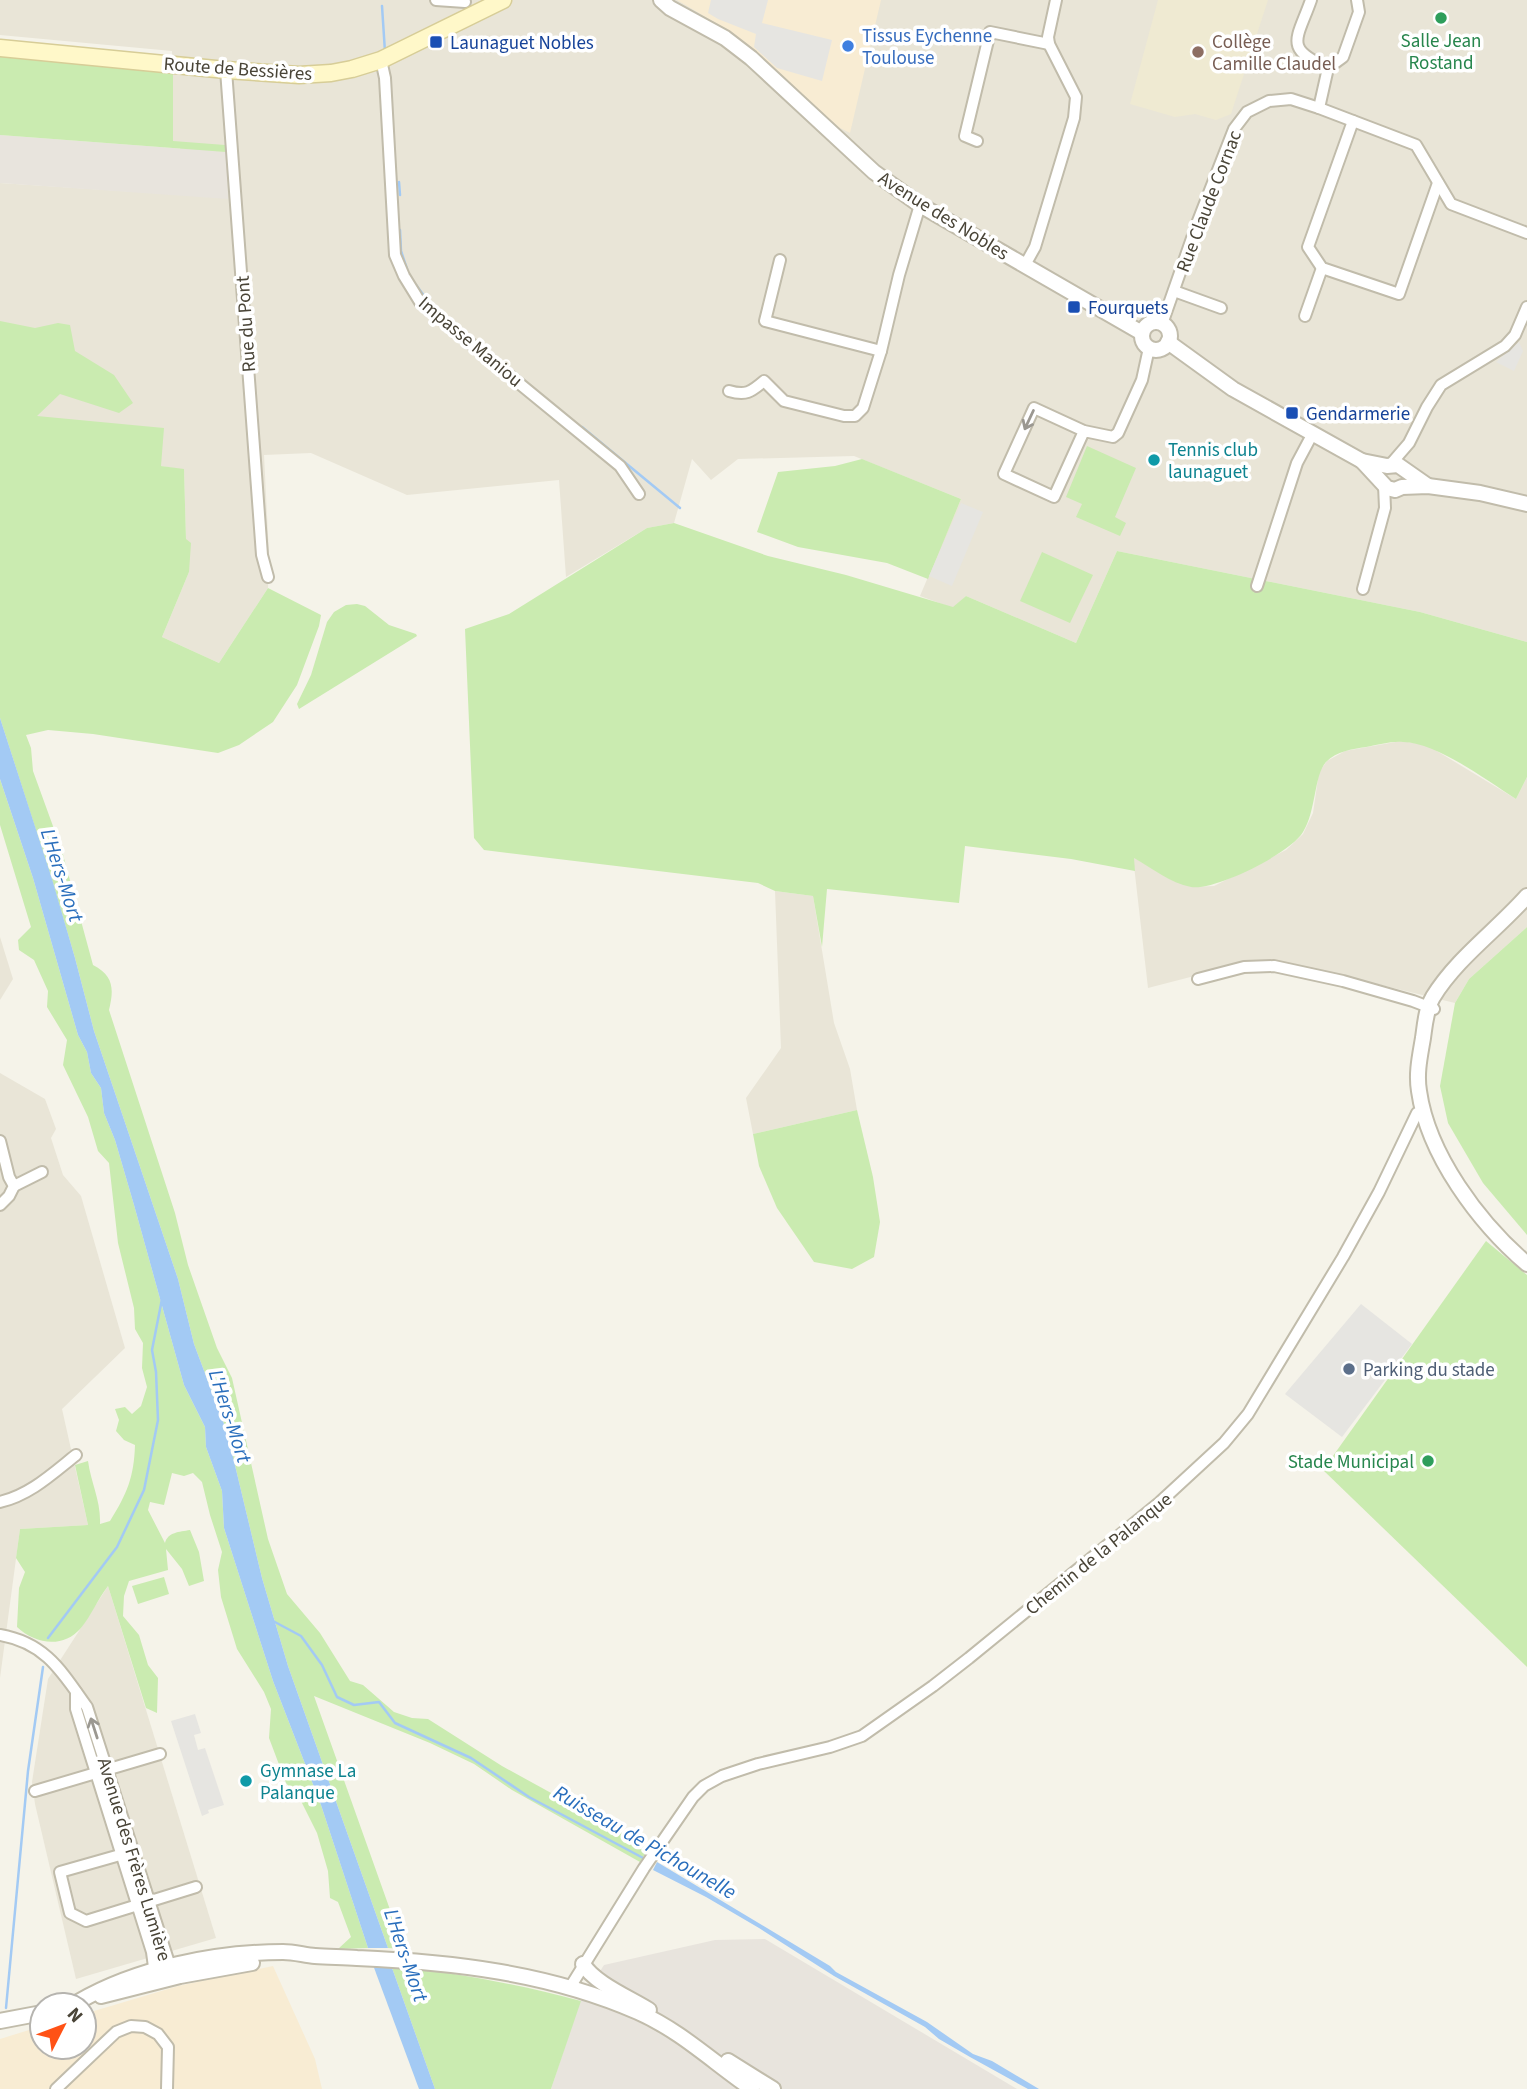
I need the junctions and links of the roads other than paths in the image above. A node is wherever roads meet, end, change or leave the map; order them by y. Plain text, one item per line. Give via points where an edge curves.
1 (436, 0) edge
2 (503, 0) edge
3 (661, 0) edge
4 (1056, 0) edge
5 (1311, 0) edge
6 (1357, 0) edge
7 (468, 5) edge
8 (1049, 44) junction
9 (0, 48) edge
10 (381, 60) junction
11 (1328, 68) junction
12 (226, 70) junction
13 (1319, 108) junction
14 (1353, 121) junction
15 (977, 141) dead end
16 (1438, 183) junction
17 (920, 205) junction
18 (1527, 233) edge
19 (780, 260) dead end
20 (1025, 265) junction
21 (1322, 268) junction
22 (1174, 291) junction
23 (1527, 307) edge
24 (1221, 308) dead end
25 (1305, 316) dead end
26 (1162, 324) junction
27 (1142, 333) junction
28 (1168, 342) junction
29 (1149, 348) junction
30 (881, 351) junction
31 (729, 391) dead end
32 (1084, 430) junction
33 (1313, 433) junction
34 (1409, 443) junction
35 (1362, 461) junction
36 (1389, 465) junction
37 (1405, 471) junction
38 (1382, 482) junction
39 (1428, 486) junction
40 (1401, 488) junction
41 (639, 494) dead end
42 (1527, 504) edge
43 (1385, 508) junction
44 (268, 577) dead end
45 (1257, 586) dead end
46 (1363, 589) dead end
47 (1527, 896) edge
48 (1198, 979) dead end
49 (1431, 1007) junction
50 (1418, 1113) dead end
51 (0, 1141) edge
52 (42, 1172) dead end
53 (14, 1186) junction
54 (0, 1205) edge
55 (1527, 1264) edge
56 (76, 1455) dead end
57 (0, 1502) edge
58 (0, 1635) edge
59 (76, 1692) junction
60 (160, 1754) dead end
61 (108, 1770) junction
62 (95, 1773) junction
63 (35, 1791) dead end
64 (127, 1852) junction
65 (196, 1887) dead end
66 (143, 1904) junction
67 (583, 1964) junction
68 (163, 1973) junction
69 (569, 1989) junction
70 (98, 1996) edge
71 (28, 2016) edge
72 (0, 2021) edge
73 (685, 2035) junction
74 (55, 2089) edge
75 (167, 2089) edge
76 (752, 2089) edge
77 (773, 2089) edge

1 - 7 street
2 - 7 main road, Route de Bessières
3 - 17 street, Avenue des Nobles via 751,58 874,172
4 - 8 street
5 - 11 street via 1298,49
6 - 11 street via 1359,12 1343,57
7 - 10 main road, Route de Bessières
8 - 15 street via 990,32 965,136
8 - 20 street via 1076,97 1074,118 1035,247
9 - 12 main road, Route de Bessières
10 - 12 main road, Route de Bessières via 331,73
10 - 41 street, Impasse Maniou via 395,255 404,276 420,302 620,466
11 - 13 street
12 - 44 street, Rue du Pont via 262,555
13 - 14 street, Rue Claude Cornac
13 - 22 street, Rue Claude Cornac via 1280,99 1239,119
14 - 16 street, Rue Claude Cornac via 1416,145
14 - 21 street via 1308,247
16 - 18 street, Rue Claude Cornac via 1451,204
16 - 21 street via 1399,294
17 - 20 street, Avenue des Nobles
17 - 30 street
19 - 30 street via 765,321
20 - 27 street, Avenue des Nobles
21 - 25 street
22 - 24 street
22 - 26 street, Rue Claude Cornac
23 - 34 street via 1505,346 1441,385
26 - 27 street via 1150,323
26 - 28 street via 1169,332
27 - 29 street
28 - 29 street via 1160,349
28 - 33 street via 1233,390
29 - 32 street via 1142,380 1118,433 1105,437
30 - 31 street via 863,408 855,416 785,401 764,381 750,393
32 -> 32 street via 1034,408 1004,474 1054,497
33 - 35 street
33 - 45 street via 1297,463
34 - 36 street
34 - 37 street
35 - 36 street
35 - 38 street
36 - 37 street
36 - 38 street via 1382,472
37 - 39 street
37 - 40 street via 1407,478
38 - 40 street via 1391,490
38 - 43 street
39 - 40 street
39 - 42 street
40 - 43 street
43 - 46 street
47 - 49 street via 1462,963
48 - 49 street via 1244,967 1274,966
49 - 55 street via 1419,1092 1427,1128 1489,1227
50 - 67 street, Chemin de la Palanque via 1343,1257 1248,1414 1195,1472 933,1686 862,1736 758,1764 704,1786 644,1868
51 - 53 street
52 - 53 street
53 - 54 street
56 - 57 street via 30,1491
58 - 59 street, Avenue des Frères Lumière via 30,1643 59,1667
61 -> 59 street, Avenue des Frères Lumière via 87,1707
59 - 62 street, Avenue des Frères Lumière via 76,1709
60 - 61 street
61 - 62 street
61 - 64 street, Avenue des Frères Lumière
62 - 63 street
62 - 64 street, Avenue des Frères Lumière
64 - 66 street, Avenue des Frères Lumière
64 - 66 street via 60,1872 70,1913 86,1921
65 - 66 street
66 - 68 street, Avenue des Frères Lumière
67 - 69 street, Chemin de la Palanque
67 - 73 street via 599,1980 679,2027
68 - 69 street via 316,1956 346,1957 489,1969
68 - 70 street
69 - 73 street via 637,2012
71 - 72 street
73 - 76 street
73 - 77 street
74 - 75 street via 116,2032 131,2026 158,2034 168,2048

